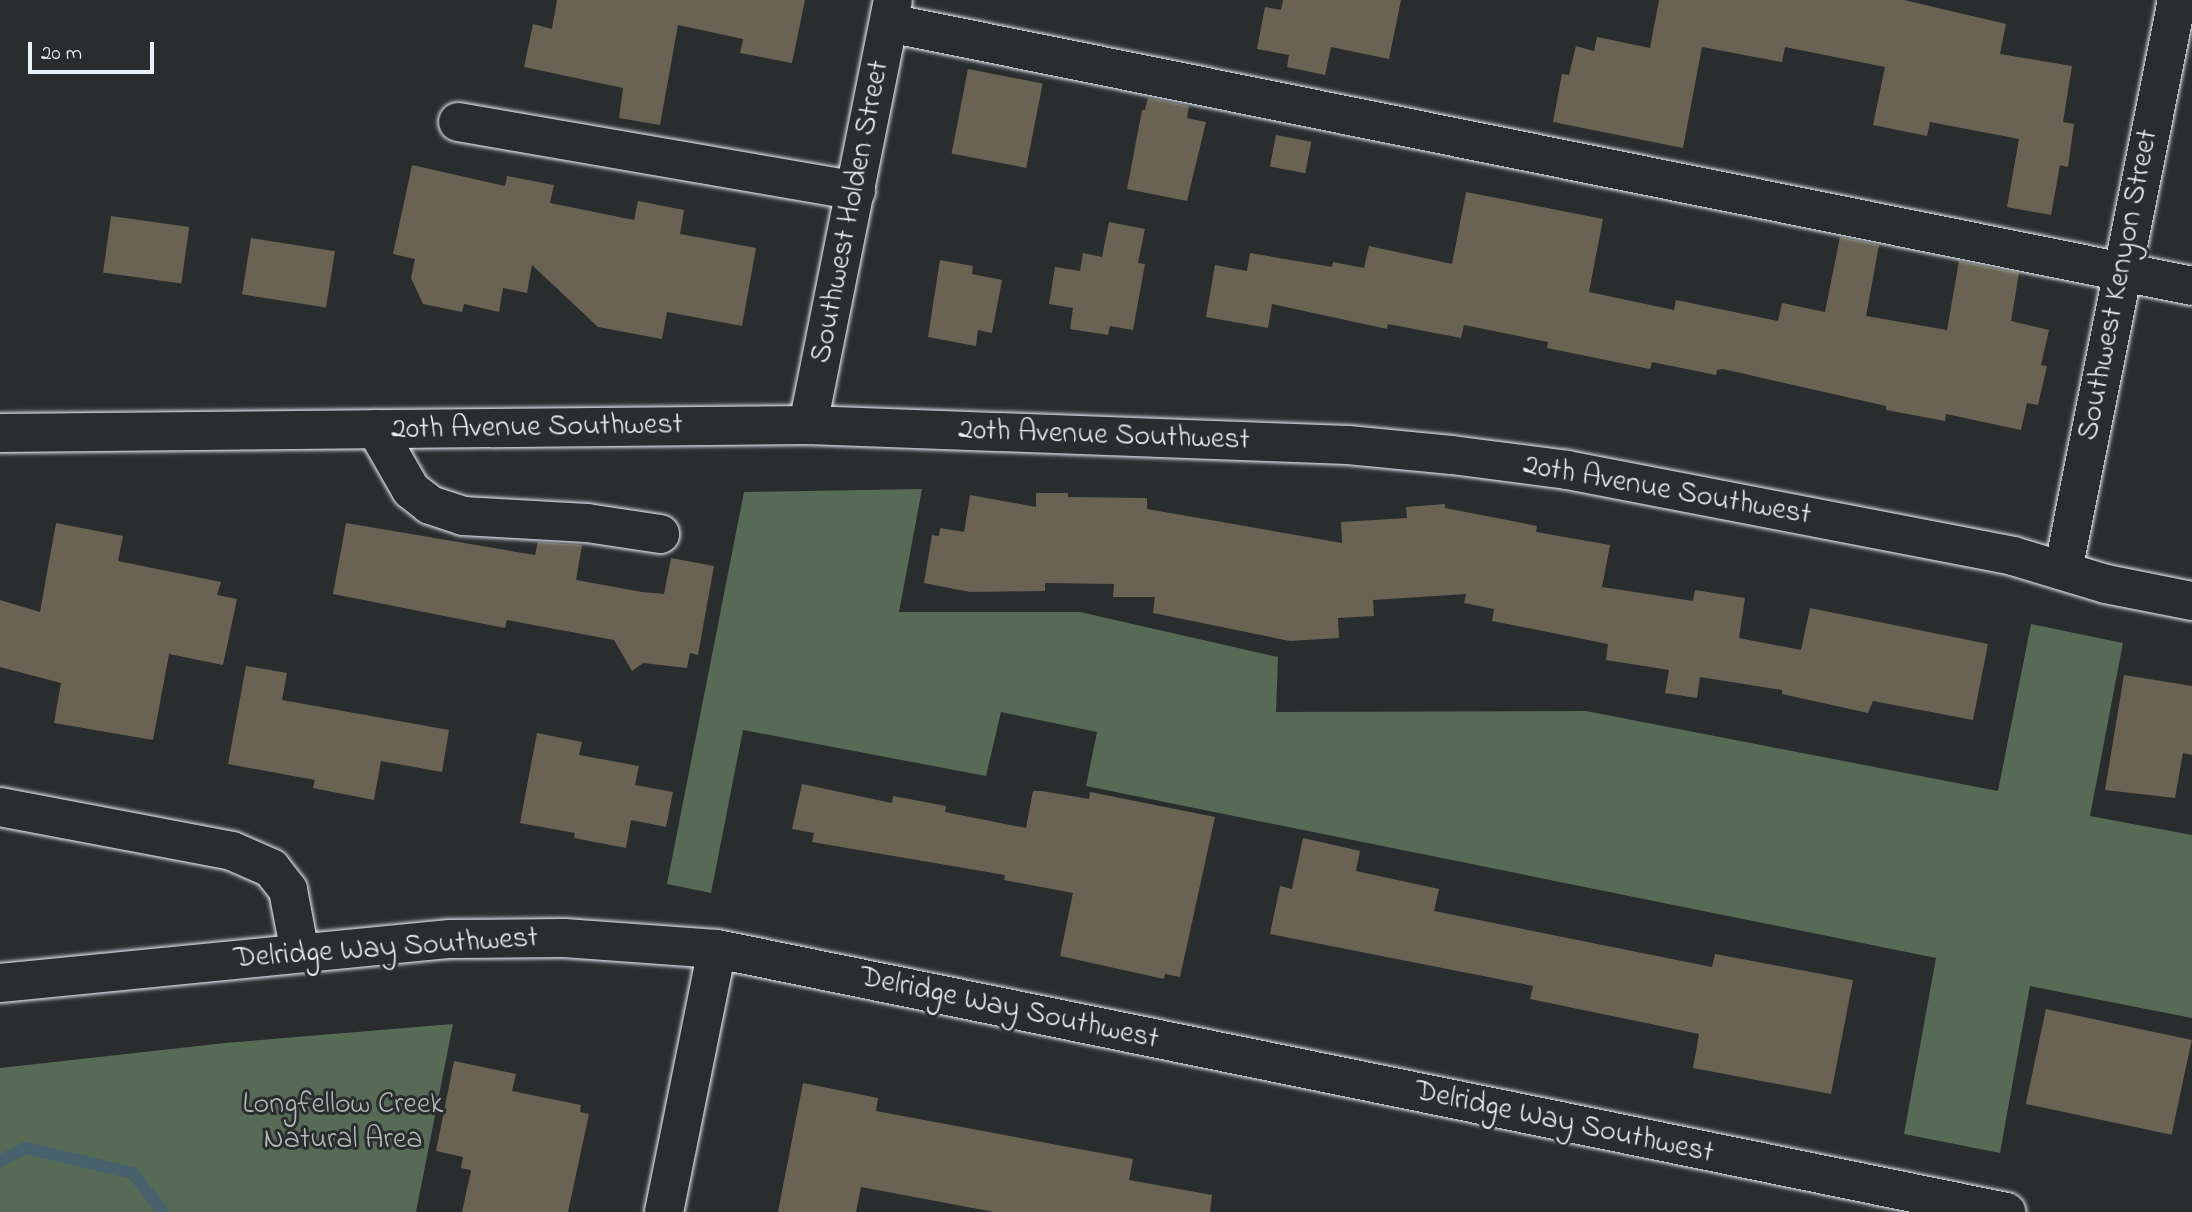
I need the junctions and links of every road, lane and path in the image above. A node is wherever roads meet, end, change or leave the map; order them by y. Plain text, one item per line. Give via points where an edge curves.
1 (2177, 0) edge
2 (891, 12) edge
3 (457, 122) dead end
4 (856, 191) junction
5 (2121, 272) junction
6 (2192, 286) edge
7 (808, 425) junction
8 (376, 429) junction
9 (0, 433) edge
10 (660, 534) dead end
11 (2063, 570) junction
12 (2192, 601) edge
13 (0, 807) edge
14 (717, 949) junction
15 (300, 953) junction
16 (0, 983) edge
17 (1943, 1206) edge
18 (664, 1212) edge
19 (2006, 1212) edge

1 - 5 street, Southwest Kenyon Street
2 - 4 street, Southwest Holden Street
2 - 5 street
3 - 4 street
4 - 7 street, Southwest Holden Street
5 - 6 street
5 - 11 street, Southwest Kenyon Street
7 - 8 street, 20th Avenue Southwest
7 - 11 street, 20th Avenue Southwest via 1348,445 1451,454 1567,470 2013,556
8 - 9 street, 20th Avenue Southwest
8 - 10 street via 411,490 430,505 463,516 587,523
11 - 12 street, 20th Avenue Southwest via 2106,584
13 - 15 street via 232,851 271,867 288,890
14 - 15 street, Delridge Way Southwest via 532,938 450,939
14 - 17 street, Delridge Way Southwest
14 - 18 street
15 - 16 street, Delridge Way Southwest
17 - 19 street, Delridge Way Southwest

